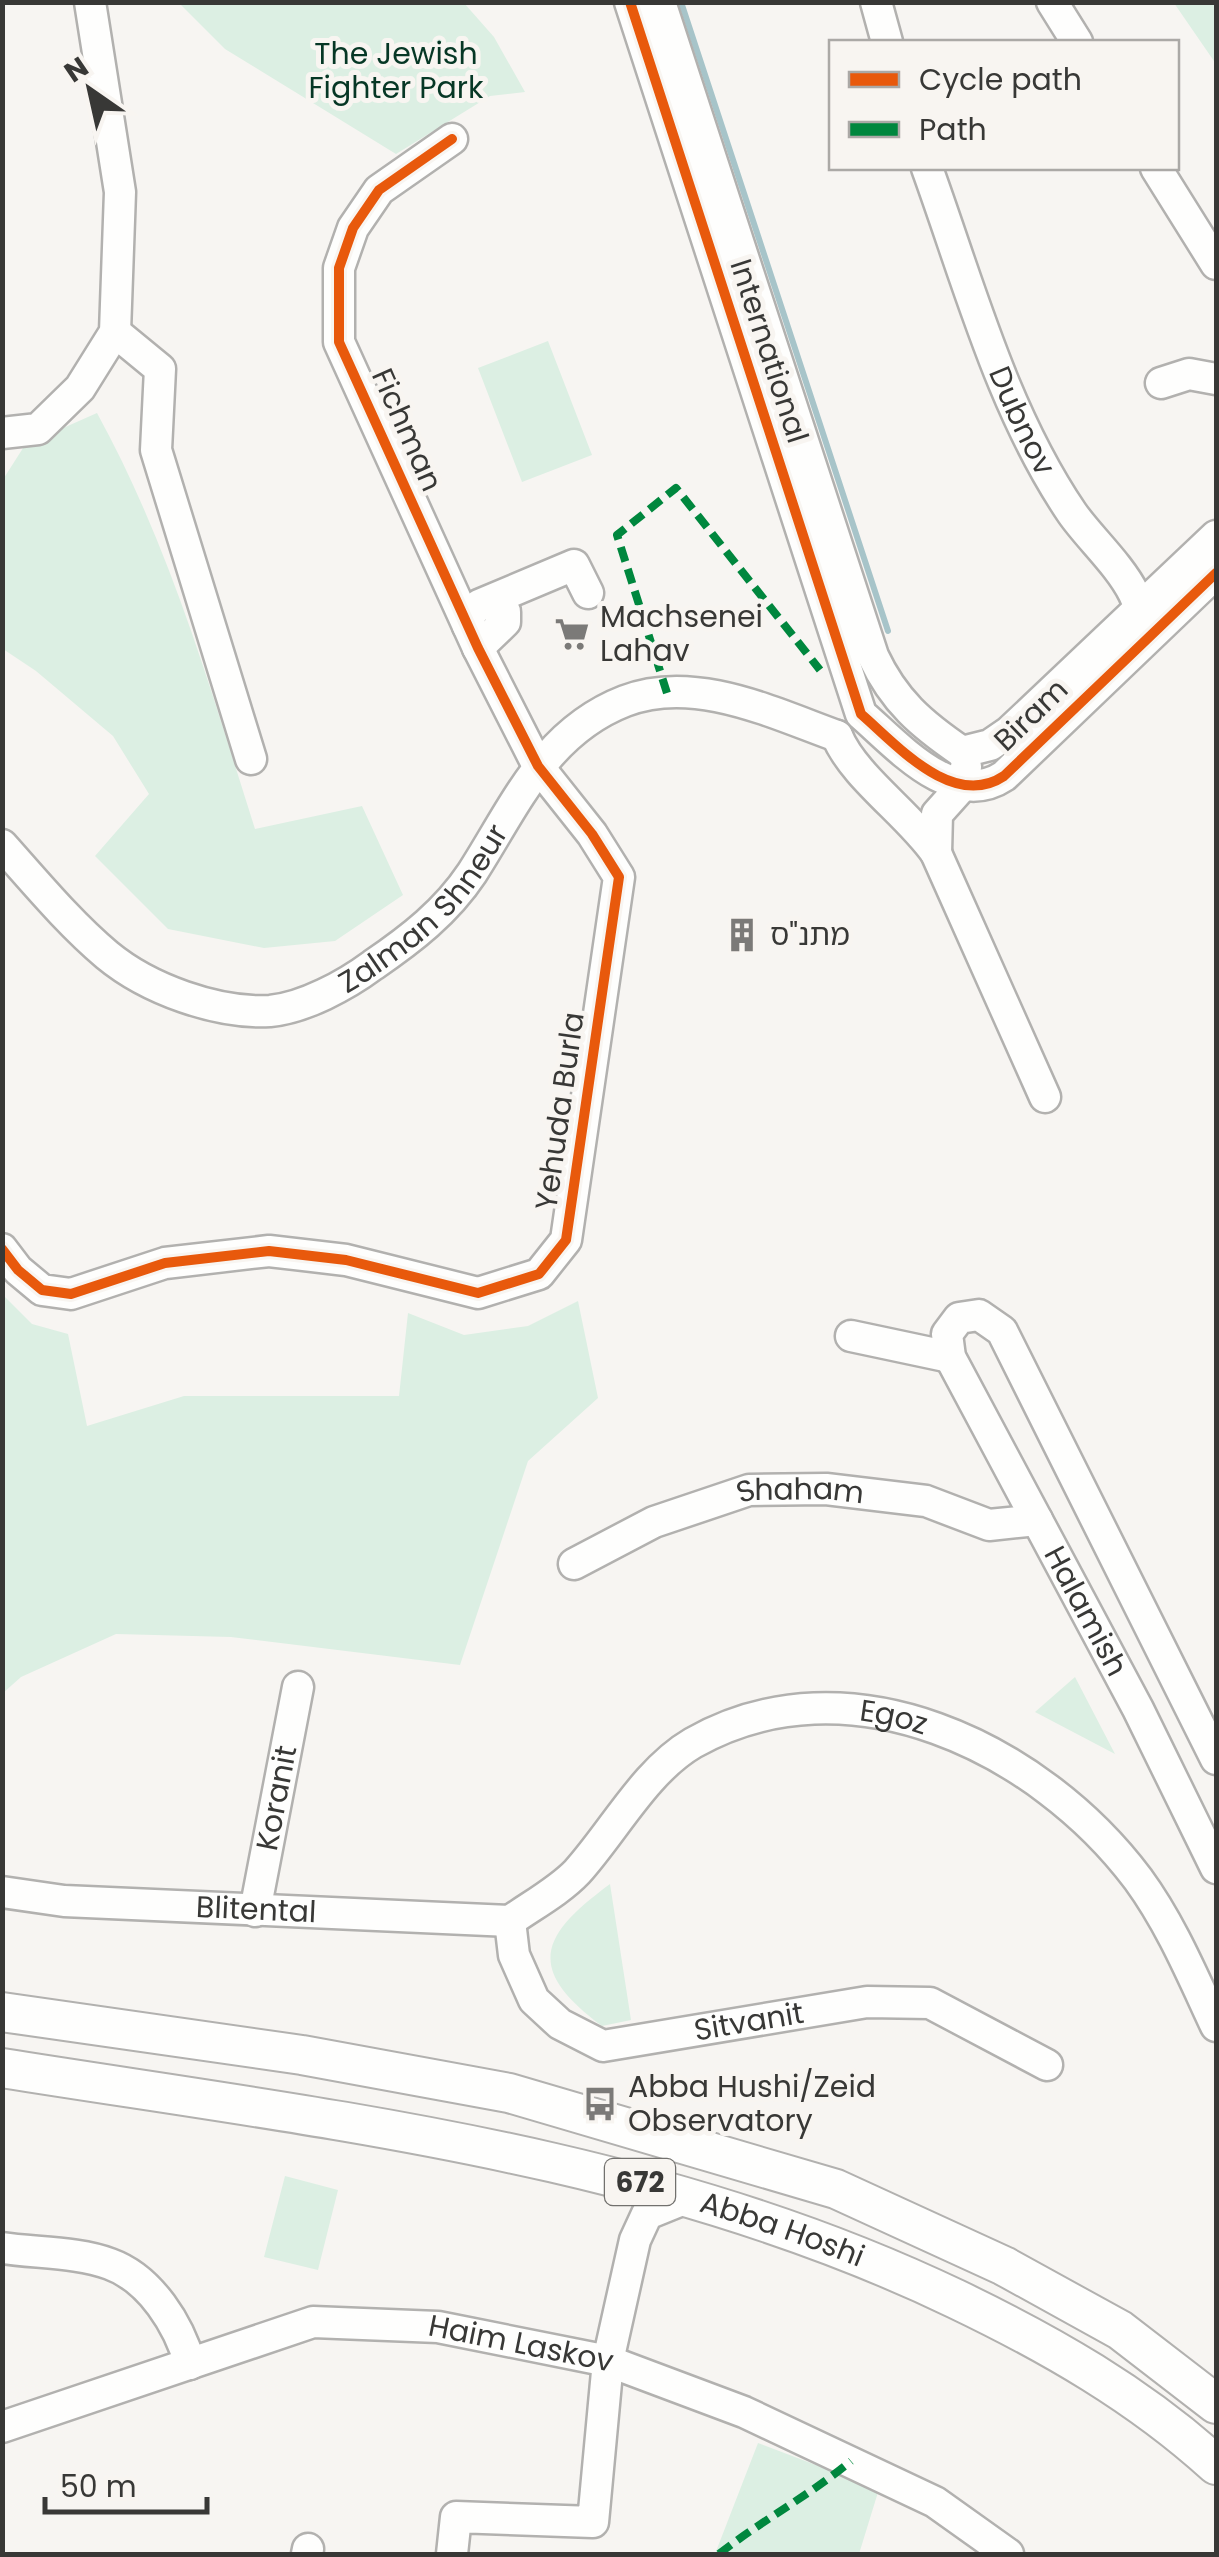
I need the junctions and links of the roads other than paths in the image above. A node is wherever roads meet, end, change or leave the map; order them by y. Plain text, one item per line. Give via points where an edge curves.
1 (90, 2) edge
2 (630, 2) edge
3 (660, 2) edge
4 (876, 2) edge
5 (1052, 2) edge
6 (886, 40) edge
7 (1076, 40) edge
8 (452, 139) dead end
9 (928, 170) edge
10 (1157, 170) edge
11 (1216, 264) edge
12 (115, 332) junction
13 (1216, 379) edge
14 (1161, 382) dead end
15 (2, 433) edge
16 (1216, 536) edge
17 (1216, 573) edge
18 (588, 592) dead end
19 (1142, 604) junction
20 (478, 626) junction
21 (1134, 650) junction
22 (861, 714) junction
23 (916, 721) junction
24 (837, 736) junction
25 (962, 752) junction
26 (251, 759) dead end
27 (538, 766) junction
28 (963, 785) junction
29 (925, 817) junction
30 (2, 845) edge
31 (1045, 1097) dead end
32 (2, 1249) edge
33 (852, 1336) dead end
34 (950, 1357) junction
35 (1037, 1520) junction
36 (574, 1564) dead end
37 (298, 1686) dead end
38 (1216, 1758) edge
39 (1216, 1868) edge
40 (2, 1892) edge
41 (255, 1911) junction
42 (510, 1921) junction
43 (2, 2012) edge
44 (1216, 2026) edge
45 (1047, 2065) dead end
46 (2, 2068) edge
47 (592, 2169) junction
48 (689, 2197) junction
49 (635, 2240) junction
50 (2, 2248) edge
51 (608, 2361) junction
52 (190, 2364) junction
53 (1216, 2404) edge
54 (2, 2428) edge
55 (1216, 2465) edge
56 (452, 2554) edge
57 (1008, 2554) edge

1 - 12 street via 120,192
2 - 22 street, International
3 - 23 street, International via 873,656
4 - 6 street
5 - 7 street
8 - 20 street, Fichman via 379,190 354,228 339,268 339,342
9 - 19 street, Dubnov via 1026,433 1071,512
10 - 11 street
12 - 15 street via 80,388 38,429
12 - 26 street via 160,369 156,450
13 - 14 street via 1188,374
16 - 19 street, Biram
17 - 21 street, Biram
18 - 20 street via 574,565
19 - 21 street via 1144,633
19 - 25 street, Biram via 1009,732
20 - 27 street, Fichman
21 - 28 street, Biram via 1004,776
22 - 23 street
22 - 24 street
22 - 28 street via 924,766
23 - 25 street, International
24 - 27 street, Zalman Shneur via 726,698 648,695 588,718
24 - 29 street via 851,758
25 - 28 street
27 - 30 street, Zalman Shneur via 470,875 424,929 356,978 272,1011 220,1006 171,991 110,957
27 - 32 street, Yehuda Burla via 619,877 566,1240 539,1274 478,1293 346,1260 268,1251 164,1264 71,1294 42,1290
28 - 29 street
29 - 31 street
33 - 34 street
34 - 35 street, Halamish
34 - 38 street, Halamish via 947,1334 959,1318 978,1315 1002,1331
35 - 36 street, Shaham via 989,1525 926,1501 749,1490 654,1522
35 - 39 street, Halamish
37 - 41 street, Koranit
40 - 41 street, Blitental
41 - 42 street, Blitental
42 - 44 street, Egoz via 573,1876 691,1744 778,1709 854,1708 934,1726 1024,1772 1099,1835 1139,1880
42 - 45 street, Sitvanit via 514,1955 534,2000 560,2024 603,2046 867,2002 930,2003
43 - 53 main road, Abba Hoshi / 672 via 509,2093 836,2189 1004,2266 1120,2330
46 - 47 main road, Abba Hoshi / 672 via 477,2144
47 - 48 main road, Abba Hoshi / 672
47 - 49 street via 618,2193
48 - 49 street via 648,2214
48 - 55 main road, Abba Hoshi / 672 via 878,2262 990,2315 1105,2378
49 - 51 street
50 - 52 street via 111,2264 161,2306 182,2333
51 - 52 street, Haim Laskov via 438,2327 313,2322
51 - 56 street via 593,2522 456,2516
51 - 57 street, Haim Laskov via 858,2463 935,2502
52 - 54 street, Haim Laskov

